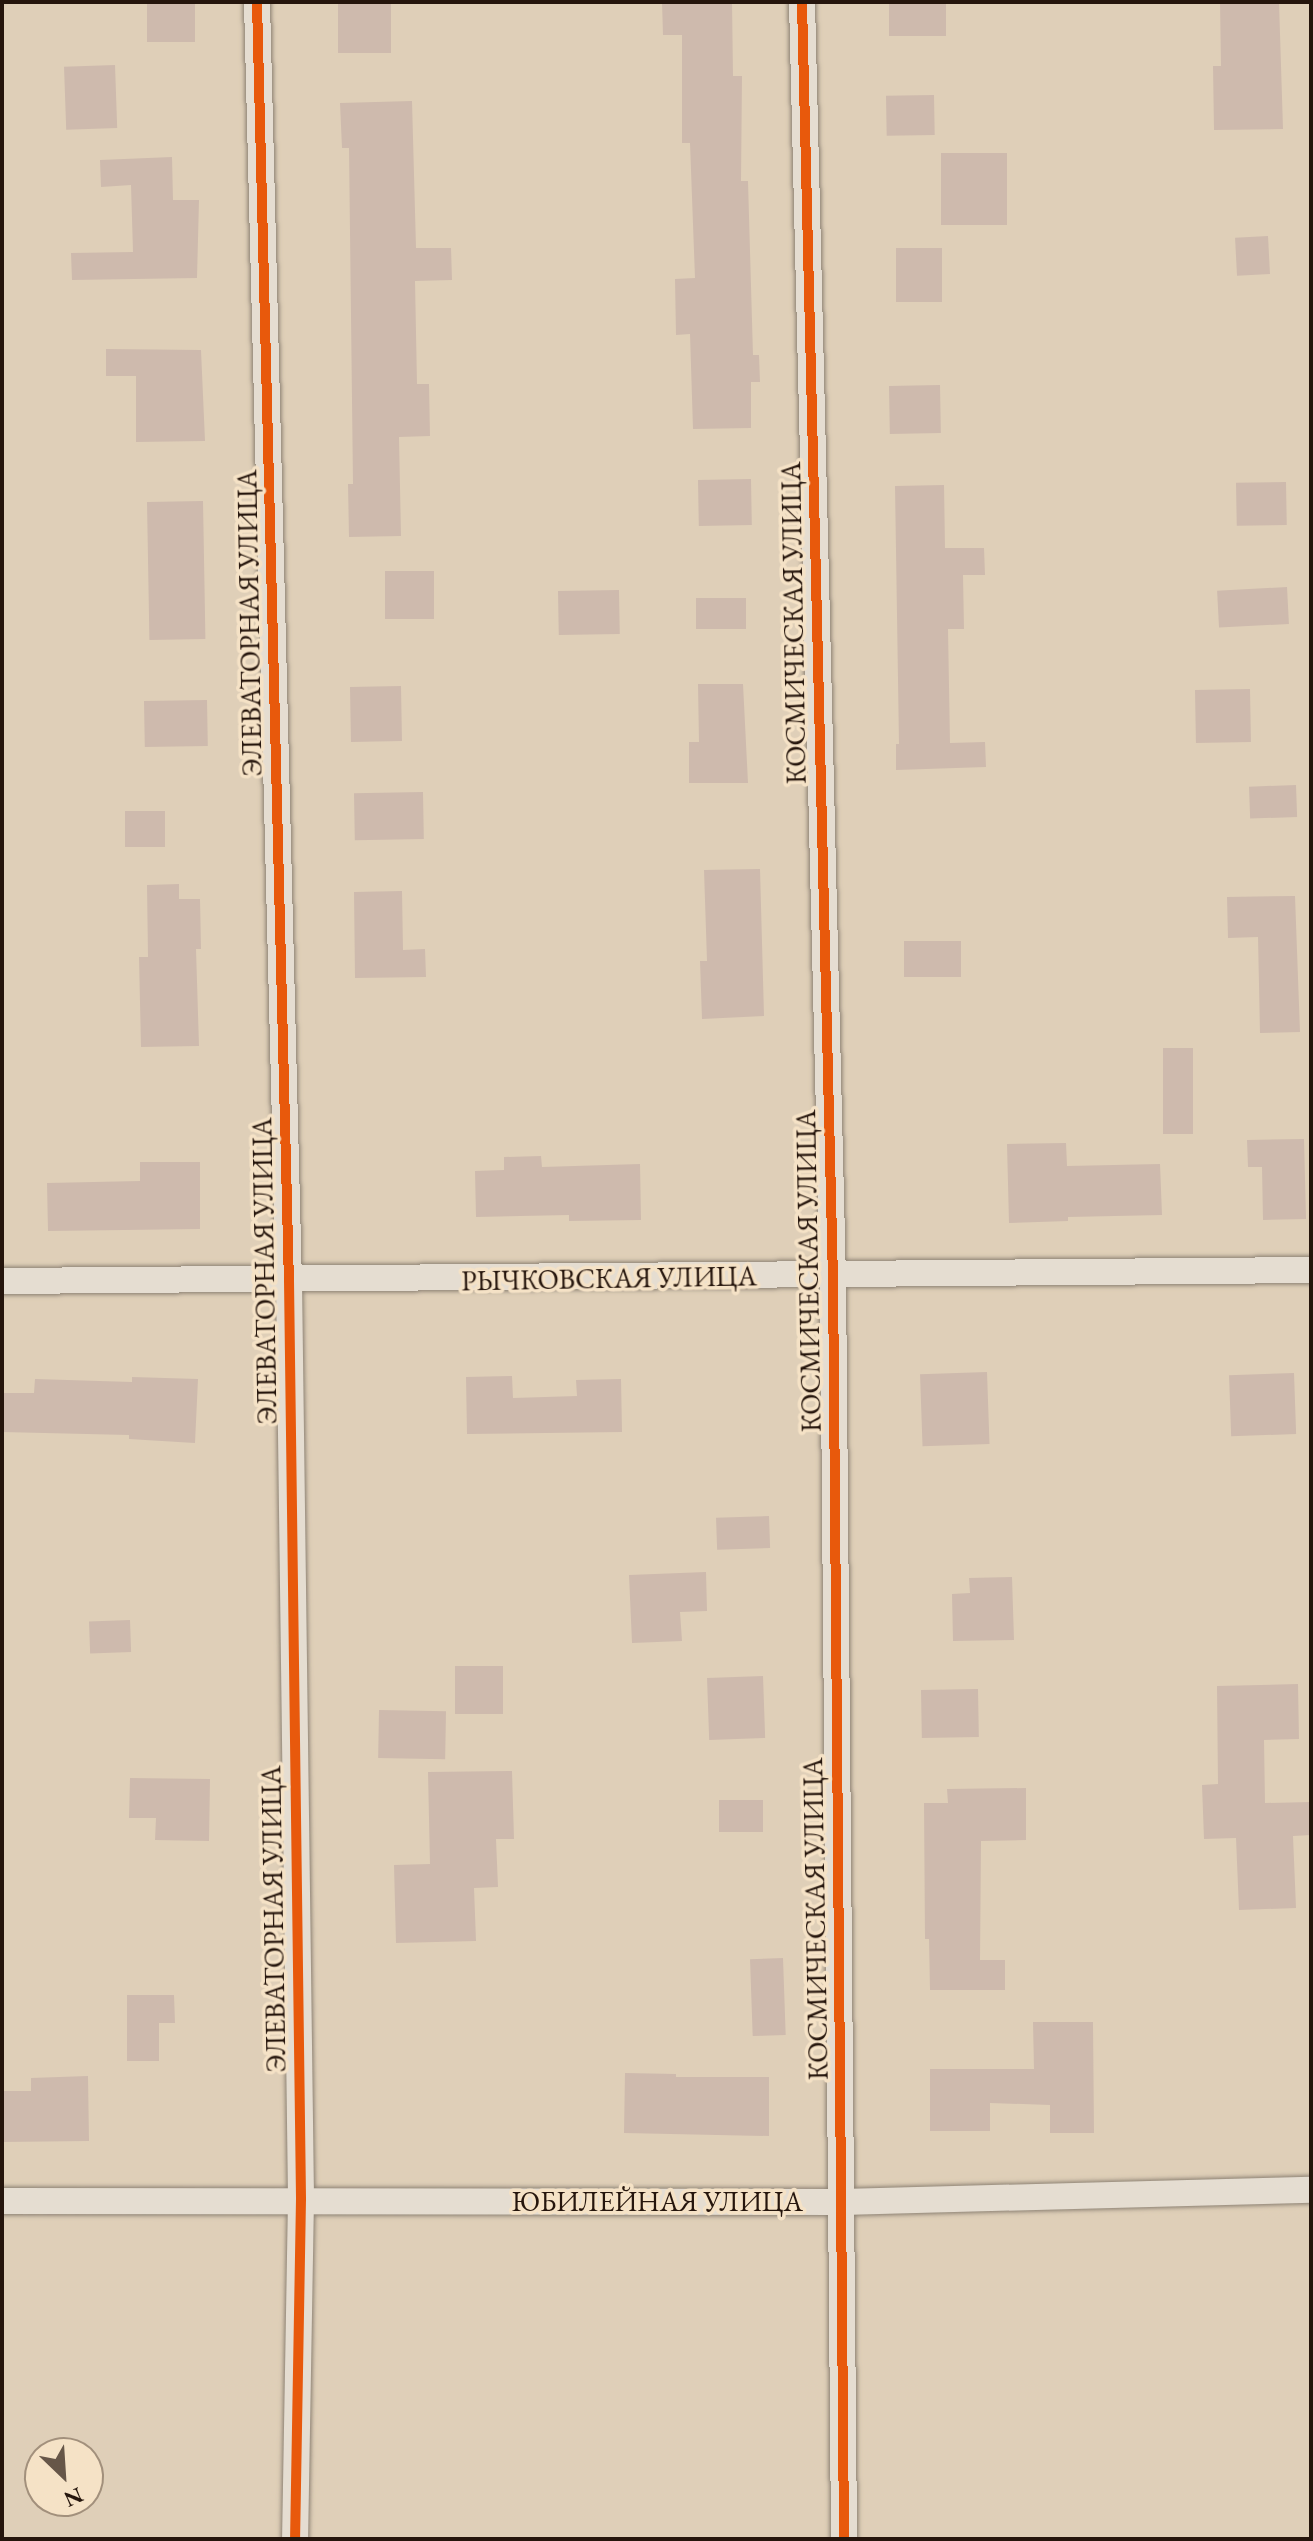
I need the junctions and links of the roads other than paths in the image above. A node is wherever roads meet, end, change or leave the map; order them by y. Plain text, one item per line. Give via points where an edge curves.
1 (257, 2) edge
2 (802, 2) edge
3 (1311, 1270) edge
4 (833, 1276) junction
5 (2, 1281) edge
6 (289, 1281) junction
7 (1311, 2190) edge
8 (301, 2199) junction
9 (2, 2201) edge
10 (842, 2202) junction
11 (295, 2539) edge
12 (844, 2539) edge

1 - 6 street, ЭЛЕВАТОРНАЯ УЛИЦА
2 - 4 street, КОСМИЧЕСКАЯ УЛИЦА
3 - 4 street, РЫЧКОВСКАЯ УЛИЦА
4 - 6 street, РЫЧКОВСКАЯ УЛИЦА
4 - 10 street, КОСМИЧЕСКАЯ УЛИЦА
5 - 6 street, РЫЧКОВСКАЯ УЛИЦА
6 - 8 street, ЭЛЕВАТОРНАЯ УЛИЦА
7 - 10 street, ЮБИЛЕЙНАЯ УЛИЦА
8 - 9 street, ЮБИЛЕЙНАЯ УЛИЦА
8 - 10 street, ЮБИЛЕЙНАЯ УЛИЦА
8 - 11 street, ЭЛЕВАТОРНАЯ УЛИЦА
10 - 12 street, КОСМИЧЕСКАЯ УЛИЦА

